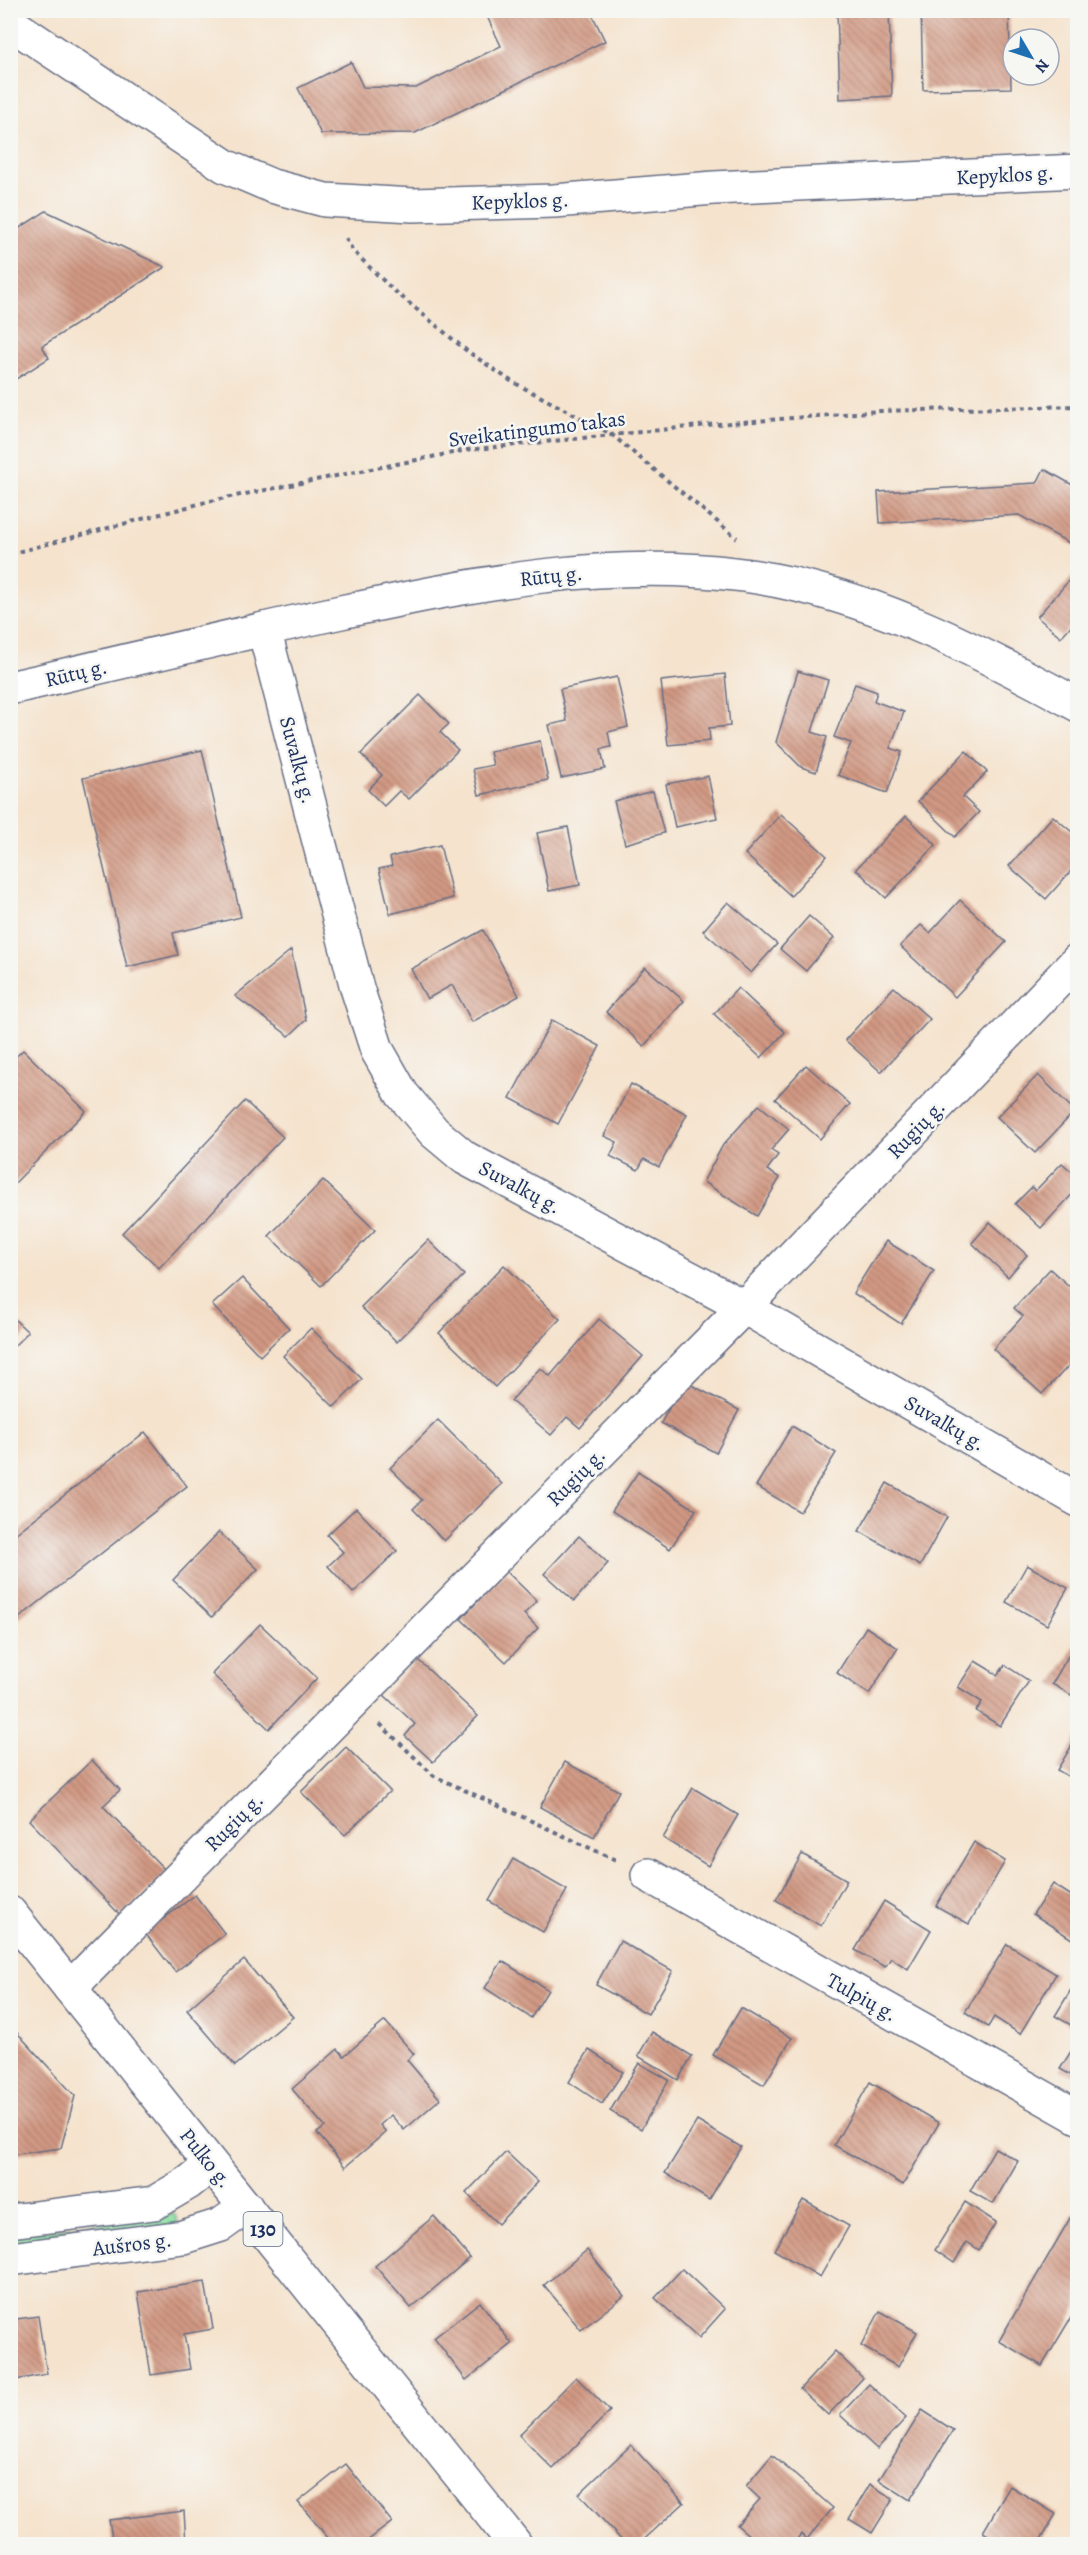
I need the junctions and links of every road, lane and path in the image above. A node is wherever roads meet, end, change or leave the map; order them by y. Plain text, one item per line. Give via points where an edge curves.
1 (10, 23) edge
2 (1077, 171) edge
3 (325, 200) junction
4 (1077, 406) edge
5 (611, 435) junction
6 (741, 540) dead end
7 (10, 555) edge
8 (264, 629) junction
9 (10, 688) edge
10 (1077, 705) edge
11 (1077, 960) edge
12 (744, 1307) junction
13 (1077, 1500) edge
14 (355, 1700) junction
15 (648, 1875) joint
16 (10, 1912) edge
17 (70, 1988) junction
18 (1077, 2117) edge
19 (211, 2165) junction
20 (246, 2208) junction
21 (10, 2222) edge
22 (10, 2259) edge
23 (515, 2544) edge

1 - 3 street, Kepyklos g. via 225,166 272,186
2 - 3 street, Kepyklos g. via 714,188 554,201 413,205
3 - 5 path via 353,251 467,351 511,381
4 - 5 path, Sveikatingumo takas via 880,411
5 - 6 path
5 - 7 path, Sveikatingumo takas via 467,450 210,501
8 - 9 street, Rūtų g.
8 - 10 street, Rūtų g. via 472,584 576,572 666,568 744,575 876,608 1008,667
8 - 12 street, Suvalkų g. via 357,988 377,1050 402,1094 434,1132 465,1158
11 - 12 street, Rugių g.
12 - 13 street, Suvalkų g.
12 - 14 street, Rugių g.
14 - 15 path via 434,1776
14 - 17 street, Rugių g.
15 - 18 street, Tulpių g.
16 - 17 street, Pulko g. / 130
17 - 19 street, Pulko g. / 130
19 - 20 street, Pulko g. / 130
19 - 21 street, Aušros g. via 154,2203
20 - 22 street, Aušros g. via 221,2225 183,2237
20 - 23 street, Pulko g. / 130

